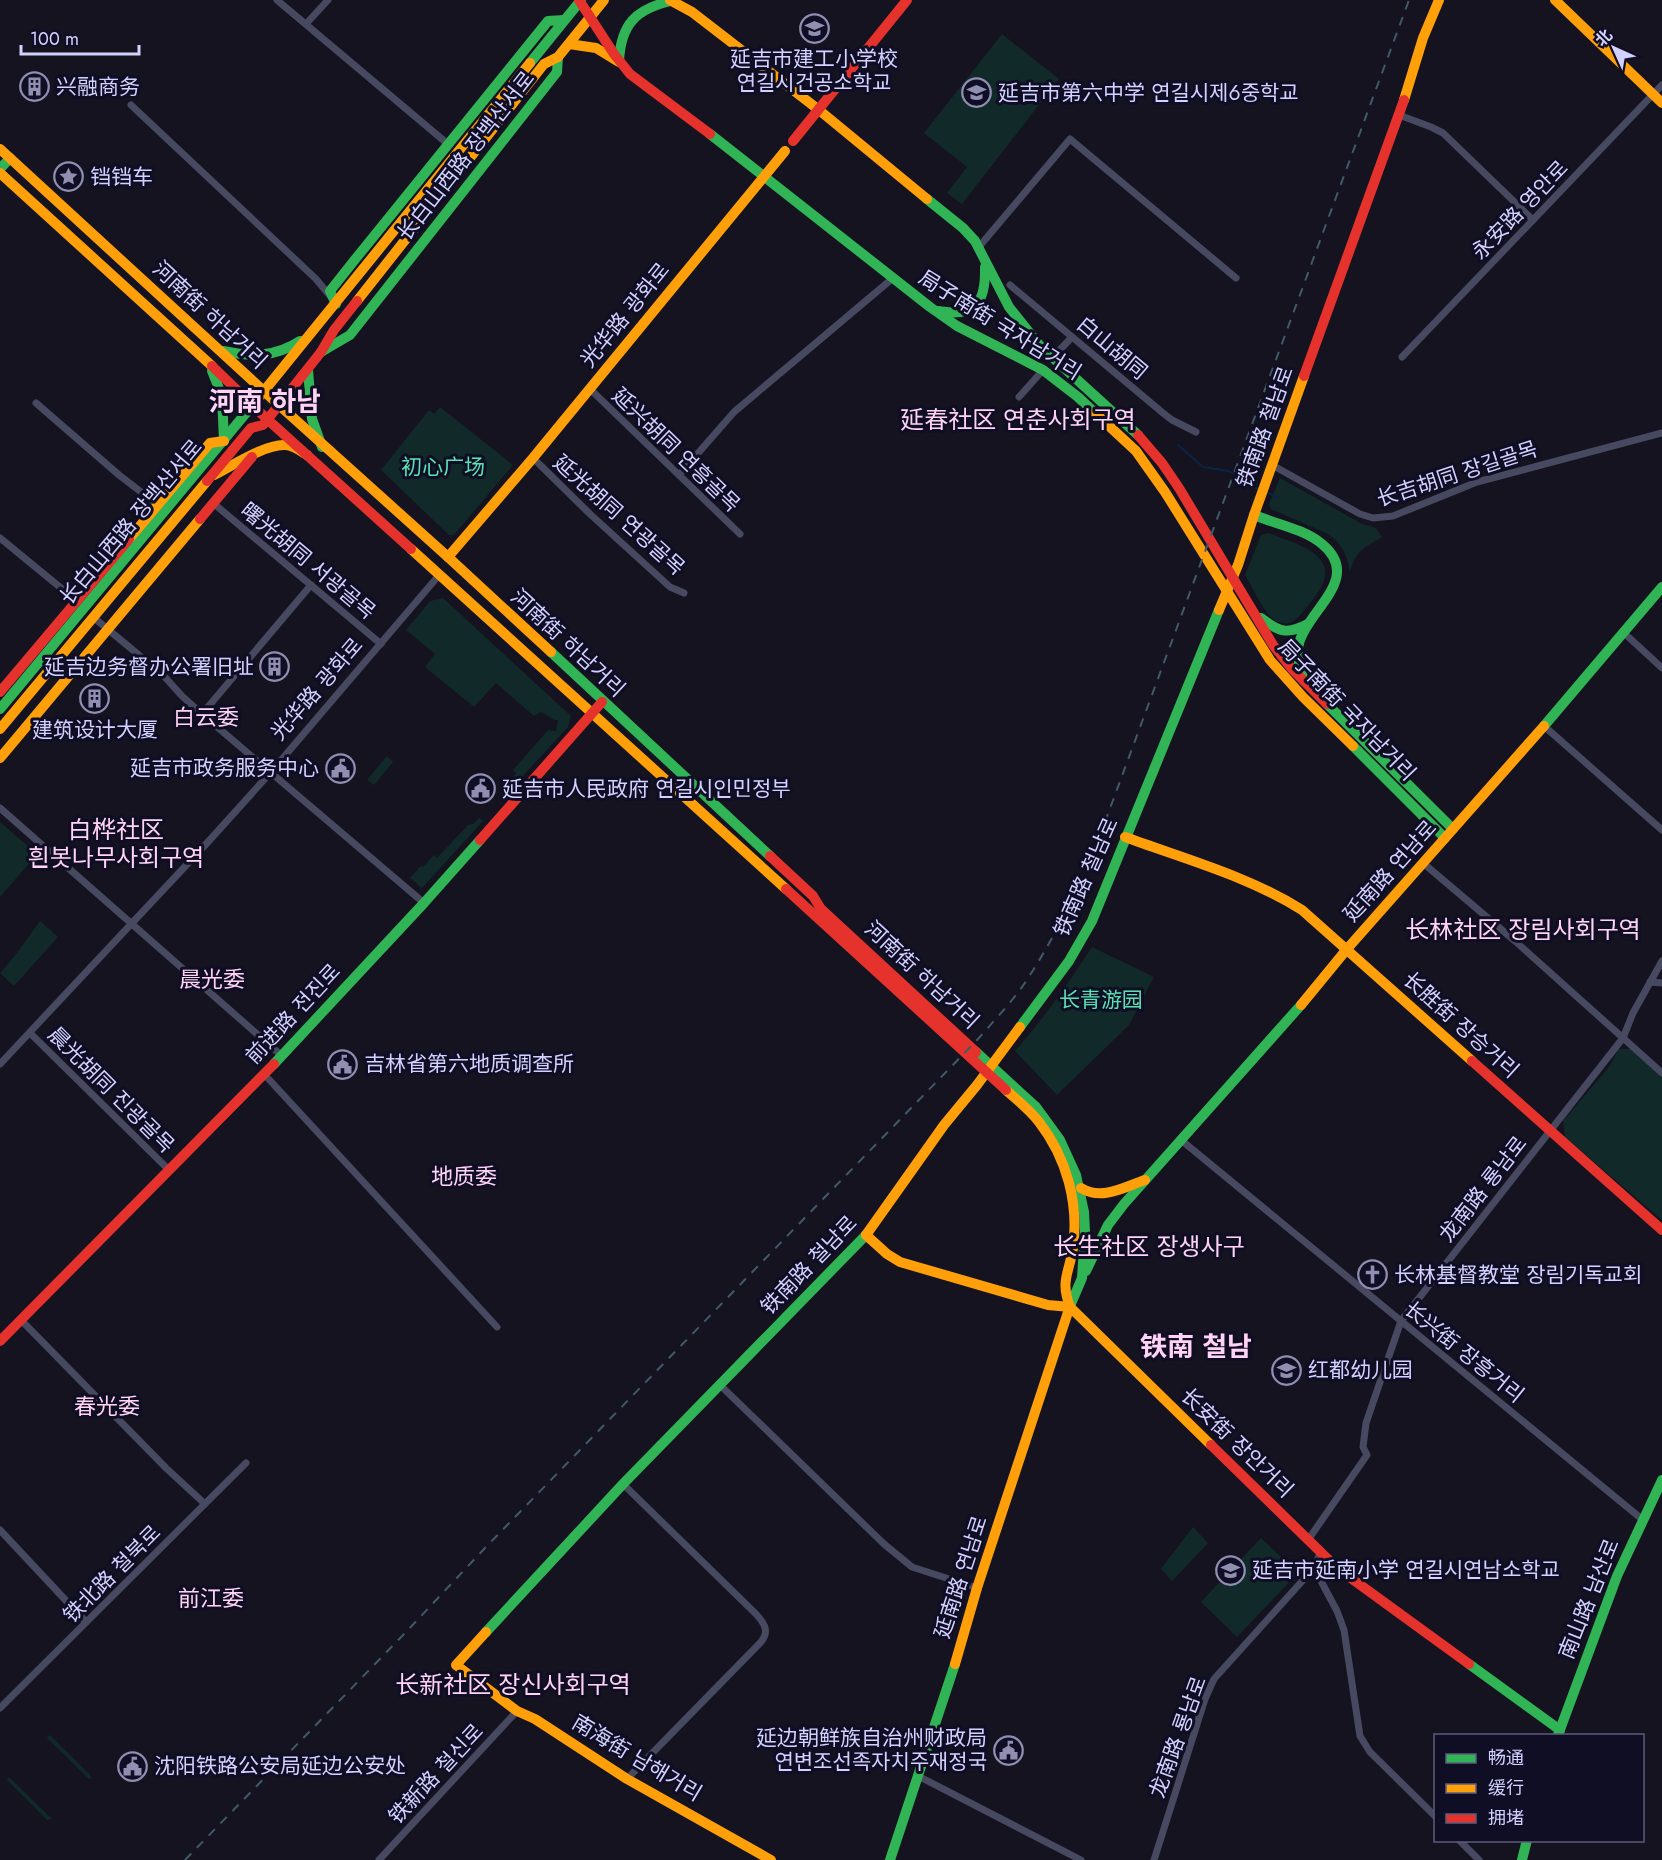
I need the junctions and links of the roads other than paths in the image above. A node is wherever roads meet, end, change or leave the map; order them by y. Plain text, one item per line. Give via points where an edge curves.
1 (277, 0) edge
2 (328, 0) edge
3 (580, 0) edge
4 (604, 0) edge
5 (670, 0) edge
6 (907, 0) edge
7 (1439, 0) edge
8 (1555, 0) edge
9 (591, 16) junction
10 (564, 20) junction
11 (306, 24) junction
12 (568, 44) junction
13 (619, 62) junction
14 (1662, 86) edge
15 (1653, 94) junction
16 (1662, 103) edge
17 (131, 105) dead end
18 (819, 110) junction
19 (1399, 116) junction
20 (793, 141) dead end
21 (449, 145) junction
22 (0, 149) edge
23 (785, 151) dead end
24 (10, 158) junction
25 (0, 168) edge
26 (0, 173) edge
27 (765, 176) junction
28 (1533, 220) junction
29 (978, 248) junction
30 (984, 261) junction
31 (893, 278) junction
32 (1236, 278) dead end
33 (1010, 285) dead end
34 (336, 304) junction
35 (935, 310) junction
36 (312, 332) junction
37 (1072, 337) junction
38 (221, 351) junction
39 (199, 354) junction
40 (1053, 357) junction
41 (1402, 357) dead end
42 (308, 370) junction
43 (1043, 370) junction
44 (590, 389) junction
45 (264, 392) junction
46 (1019, 397) dead end
47 (36, 404) dead end
48 (279, 405) junction
49 (253, 406) junction
50 (267, 419) junction
51 (1196, 432) dead end
52 (1662, 433) edge
53 (224, 441) junction
54 (322, 447) junction
55 (307, 455) junction
56 (252, 457) junction
57 (533, 458) junction
58 (1271, 468) junction
59 (679, 475) junction
60 (211, 476) junction
61 (213, 503) junction
62 (158, 505) junction
63 (1254, 515) junction
64 (740, 534) dead end
65 (0, 538) edge
66 (448, 557) junction
67 (440, 574) junction
68 (311, 585) junction
69 (1662, 586) edge
70 (684, 594) dead end
71 (81, 604) junction
72 (1253, 612) junction
73 (93, 617) junction
74 (1309, 624) junction
75 (107, 629) junction
76 (1623, 632) junction
77 (381, 644) junction
78 (1662, 668) edge
79 (1305, 682) junction
80 (0, 692) edge
81 (603, 702) junction
82 (0, 709) edge
83 (202, 714) junction
84 (591, 714) junction
85 (1544, 726) junction
86 (0, 729) edge
87 (0, 758) edge
88 (271, 772) junction
89 (700, 793) junction
90 (690, 803) junction
91 (0, 808) edge
92 (1453, 829) junction
93 (1662, 830) edge
94 (1125, 837) junction
95 (1446, 838) junction
96 (1423, 862) junction
97 (424, 903) junction
98 (130, 924) junction
99 (1347, 949) junction
100 (1662, 961) edge
101 (1650, 982) junction
102 (1662, 983) edge
103 (30, 1033) junction
104 (1623, 1038) junction
105 (282, 1056) junction
106 (0, 1064) edge
107 (1662, 1072) edge
108 (264, 1074) junction
109 (1549, 1130) junction
110 (1181, 1140) junction
111 (170, 1170) junction
112 (1145, 1180) junction
113 (1081, 1188) junction
114 (1072, 1201) joint
115 (1662, 1230) edge
116 (866, 1235) junction
117 (1082, 1280) junction
118 (1070, 1307) junction
119 (21, 1320) junction
120 (1401, 1321) junction
121 (497, 1326) dead end
122 (0, 1341) edge
123 (720, 1385) junction
124 (246, 1463) dead end
125 (1662, 1480) edge
126 (623, 1484) junction
127 (205, 1504) junction
128 (1642, 1520) junction
129 (0, 1530) edge
130 (1308, 1540) junction
131 (1320, 1553) junction
132 (1314, 1568) junction
133 (977, 1588) junction
134 (86, 1622) junction
135 (456, 1665) joint
136 (0, 1708) edge
137 (517, 1711) junction
138 (1559, 1733) edge
139 (918, 1776) junction
140 (627, 1779) junction
141 (1434, 1815) edge
142 (1461, 1842) edge
143 (1526, 1842) edge
144 (379, 1860) edge
145 (771, 1860) edge
146 (890, 1860) edge
147 (1082, 1860) edge
148 (1154, 1860) edge
149 (1479, 1860) edge
150 (1522, 1860) edge

1 - 11 street
2 - 11 street
3 - 9 main road, 局子南街 국자남거리
3 - 10 main road, 长白山西路 장백산서로
4 - 9 main road, 长白山西路 장백산서로
5 - 13 main road via 645,9 629,23 620,40
5 - 18 main road, 局子南街 국자남거리 via 692,12
6 - 18 main road
7 - 19 main road, 铁南路 철남로
8 - 15 main road
9 - 12 main road, 长白山西路 장백산서로
9 - 13 main road, 局子南街 국자남거리
10 - 21 main road, 长白山西路 장백산서로 via 548,21
10 - 34 main road, 长白山西路 장백산서로
11 - 21 street
12 - 13 main road via 595,47
12 - 42 main road, 长白山西路 장백산서로 via 558,57 544,64 334,330
13 - 27 main road, 局子南街 국자남거리
14 - 15 street, 永安路 영안로
15 - 16 main road
15 - 28 street, 永安路 영안로
17 - 34 street via 316,279
18 - 20 main road
18 - 29 main road, 局子南街 국자남거리 via 959,224
19 - 28 street via 1443,133
19 - 58 main road, 铁南路 철남로
21 - 34 main road, 长白山西路 장백산서로 via 330,291
22 - 24 main road, 河南街 하남거리
23 - 27 main road, 光华路 광화로
24 - 25 main road
24 - 38 main road, 河南街 하남거리
26 - 39 main road, 河南街 하남거리
27 - 31 main road, 局子南街 국자남거리
27 - 44 main road, 光华路 광화로
28 - 41 street, 永安路 영안로
29 - 30 main road, 局子南街 국자남거리
29 - 32 street via 1070,139
30 - 35 main road via 985,290 979,302 957,313
30 - 40 main road, 局子南街 국자남거리 via 1009,307
31 - 35 main road, 局子南街 국자남거리
31 - 59 street via 734,412
33 - 37 street, 白山胡同
34 - 36 main road, 长白山西路 장백산서로
35 - 43 main road, 局子南街 국자남거리 via 963,329
36 - 38 main road via 291,348 269,354 241,356
36 - 45 main road, 长白山西路 장백산서로
37 - 40 street
37 - 51 street, 白山胡同 via 1172,420
38 - 45 main road, 河南街 하남거리
39 - 49 main road, 河南街 하남거리
39 - 53 main road via 220,387
40 - 72 main road, 局子南街 국자남거리 via 1131,426 1162,463
42 - 48 main road, 长白山西路 장백산서로
42 - 54 main road via 312,419
43 - 46 street
43 - 95 main road, 局子南街 국자남거리 via 1136,451 1270,660
44 - 57 main road, 光华路 광화로
44 - 59 street, 延兴胡同 연흥골목
45 - 48 main road, 河南街 하남거리
45 - 49 main road, 长白山西路 장백산서로
47 - 62 street
48 - 50 main road, 长白山西路 장백산서로
48 - 54 main road, 河南街 하남거리
49 - 50 main road, 河南街 하남거리
49 - 53 main road, 长白山西路 장백산서로
50 - 55 main road, 河南街 하남거리
50 - 60 main road, 长白山西路 장백산서로 via 263,425 251,428
52 - 58 street, 长吉胡同 장길골목 via 1477,482 1381,519 1360,514
53 - 62 main road via 210,443
53 - 71 main road, 长白山西路 장백산서로
54 - 66 main road, 河南街 하남거리
55 - 56 main road via 284,445
55 - 67 main road, 河南街 하남거리
56 - 60 main road
56 - 61 main road
57 - 66 main road, 光华路 광화로
57 - 70 street, 延光胡同 연광골목 via 590,514
58 - 63 main road, 铁南路 철남로
59 - 64 street, 延兴胡同 연흥골목
60 - 73 main road, 长白山西路 장백산서로
61 - 68 street, 曙光胡同 서광골목
61 - 75 main road
62 - 71 main road
63 - 74 main road via 1316,540 1333,556 1338,573 1336,583
63 - 94 main road, 铁南路 철남로 via 1220,611
65 - 71 street
66 - 81 main road, 河南街 하남거리
67 - 77 street, 光华路 광화로
67 - 84 main road, 河南街 하남거리
68 - 77 street, 曙光胡同 서광골목
68 - 83 street
69 - 76 main road, 延南路 연남로
71 - 80 main road
71 - 82 main road, 长白山西路 장백산서로
72 - 74 main road via 1283,632
72 - 79 main road, 局子南街 국자남거리 via 1273,645
73 - 75 street
73 - 86 main road, 长白山西路 장백산서로
74 - 79 main road via 1298,649
75 - 83 street via 163,675
75 - 87 main road
76 - 78 street
76 - 85 main road, 延南路 연남로
77 - 88 street, 光华路 광화로
79 - 92 main road, 局子南街 국자남거리
81 - 84 main road, 前进路 전진로
81 - 89 main road, 河南街 하남거리
83 - 88 street
84 - 90 main road, 河南街 하남거리
84 - 97 main road, 前进路 전진로
85 - 92 main road, 延南路 연남로
85 - 93 street
88 - 97 street
88 - 98 street, 光华路 광화로
89 - 90 main road
89 - 113 main road, 河南街 하남거리 via 1036,1107 1064,1145
90 - 114 main road, 河南街 하남거리 via 1027,1109 1059,1153
91 - 98 street
92 - 95 main road, 延南路 연남로
94 - 99 main road, 长胜街 장승거리 via 1281,897
94 - 116 main road, 铁南路 철남로 via 1092,921 1075,951
95 - 96 main road, 延南路 연남로
96 - 99 main road, 延南路 연남로
96 - 104 street
97 - 105 main road, 前进路 전진로
98 - 103 street, 光华路 광화로
98 - 105 street
99 - 109 main road, 长胜街 장승거리
99 - 110 main road, 延南路 연남로 via 1287,1023
100 - 101 street, 龙南路 룡남로
101 - 102 street
101 - 104 street, 龙南路 룡남로
103 - 106 street, 光华路 광화로
103 - 111 street, 晨光胡同 진광골목
104 - 107 street
104 - 109 street, 龙南路 룡남로
105 - 108 main road, 前进路 전진로
108 - 111 main road, 前进路 전진로
108 - 121 street
109 - 115 main road, 长胜街 장승거리
109 - 120 street, 龙南路 룡남로
110 - 112 main road, 延南路 연남로
110 - 120 street, 长兴街 장흥거리
111 - 119 main road, 前进路 전진로
112 - 113 main road via 1103,1195
112 - 117 main road, 延南路 연남로 via 1108,1225
113 - 117 main road, 延南路 연남로 via 1086,1232
114 - 118 main road, 延南路 연남로 via 1073,1248 1064,1287
116 - 118 main road via 900,1262 1047,1305
116 - 123 main road, 铁南路 철남로
117 - 118 main road, 延南路 연남로
118 - 130 main road, 长安街 장안거리
118 - 133 main road, 延南路 연남로
119 - 122 main road, 前进路 전진로
119 - 127 street
120 - 128 street, 长兴街 장흥거리
120 - 130 street, 龙南路 룡남로 via 1366,1422 1363,1447 1367,1455
123 - 126 main road, 铁南路 철남로
123 - 133 street via 912,1568
124 - 127 street, 铁北路 철북로
125 - 128 main road, 南山路 남산로
126 - 135 main road, 铁南路 철남로
126 - 140 street via 762,1620 766,1632 761,1642
127 - 134 street, 铁北路 철북로
128 - 138 main road, 南山路 남산로
129 - 134 street
130 - 131 main road, 长安街 장안거리
131 - 132 street, 龙南路 룡남로
131 - 138 main road, 长安街 장안거리
132 - 141 street via 1344,1630 1360,1736 1370,1752
132 - 148 street, 龙南路 룡남로 via 1214,1679
133 - 139 main road, 延南路 연남로
134 - 136 street, 铁北路 철북로
135 - 137 main road, 南海街 남해거리
137 - 140 main road, 南海街 남해거리 via 536,1719
137 - 144 street, 铁新路 철신로
139 - 146 main road, 延南路 연남로
139 - 147 street
140 - 145 main road, 南海街 남해거리
142 - 149 street
143 - 150 main road

